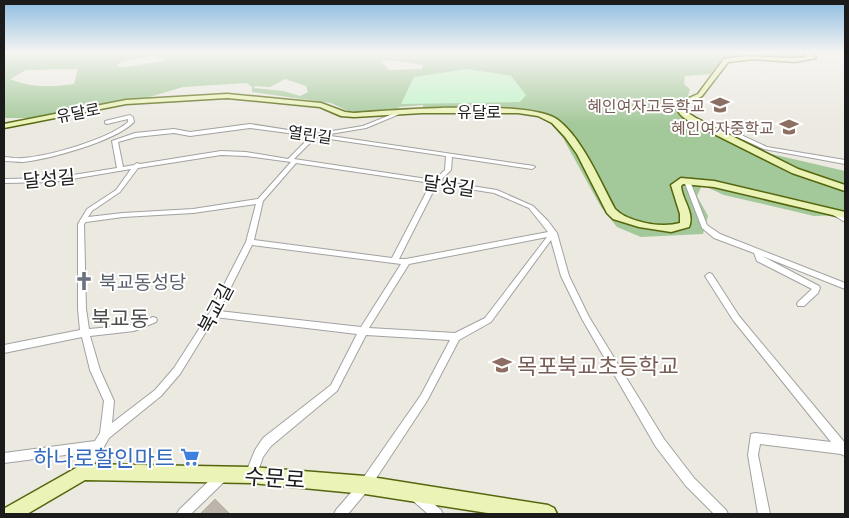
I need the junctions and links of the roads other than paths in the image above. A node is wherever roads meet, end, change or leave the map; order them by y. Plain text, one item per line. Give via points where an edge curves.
1 (713, 77) edge
2 (400, 112) junction
3 (107, 122) dead end
4 (715, 124) dead end
5 (4, 126) edge
6 (316, 135) junction
7 (449, 155) junction
8 (4, 159) edge
9 (292, 161) junction
10 (845, 162) edge
11 (137, 165) junction
12 (532, 167) dead end
13 (120, 168) junction
14 (4, 181) edge
15 (687, 181) junction
16 (434, 184) junction
17 (845, 188) edge
18 (260, 201) junction
19 (832, 212) junction
20 (845, 215) edge
21 (83, 220) junction
22 (845, 220) edge
23 (553, 233) junction
24 (250, 242) junction
25 (756, 252) junction
26 (395, 260) junction
27 (406, 262) junction
28 (709, 276) dead end
29 (845, 286) edge
30 (800, 304) dead end
31 (213, 314) junction
32 (152, 320) dead end
33 (363, 331) junction
34 (85, 333) junction
35 (456, 337) junction
36 (4, 348) edge
37 (106, 434) junction
38 (96, 446) junction
39 (844, 450) edge
40 (4, 458) edge
41 (83, 472) junction
42 (223, 474) junction
43 (251, 475) junction
44 (366, 485) junction
45 (410, 491) junction
46 (18, 512) edge
47 (183, 514) edge
48 (340, 514) edge
49 (437, 514) edge
50 (548, 514) edge
51 (722, 514) edge
52 (764, 514) edge

1 - 17 street via 700,95 681,106 683,114 796,171
2 - 5 street, 유달로 via 344,114 322,104 228,96 137,101
2 - 6 street via 364,127
2 - 15 street, 유달로 via 518,111 547,117 568,135 612,211 639,224 671,230 685,225 685,209 676,185
3 - 8 street via 130,117 131,122 114,134 81,147 22,160
4 - 10 street via 766,148
6 - 7 street, 열린길
6 - 9 street, 북교길
6 - 13 street, 열린길 via 250,126 190,134 174,131 136,136 115,141
7 - 12 street, 열린길
7 - 16 street via 448,170
9 - 11 street, 달성길 via 220,153
9 - 16 street, 달성길
9 - 18 street, 북교길
11 - 13 street, 달성길
11 - 21 street via 118,191 89,210
13 - 14 street, 달성길 via 54,180
15 - 19 street via 714,184
15 - 25 street via 704,226 727,242
16 - 23 street, 달성길 via 495,192 514,198 531,207
16 - 26 street
18 - 21 street via 193,211
18 - 24 street, 북교길
19 - 20 street
19 - 22 street
21 - 34 street via 82,310
23 - 27 street
23 - 35 street via 488,320
23 - 51 street, 달성길 via 565,276 586,319 660,443 690,482
24 - 26 street
24 - 31 street, 북교길
25 - 29 street
25 - 30 street via 760,259 816,288
26 - 27 street
27 - 33 street
28 - 39 street via 736,318
31 - 33 street
31 - 37 street, 북교길 via 167,384
32 - 34 street via 134,328
33 - 35 street
33 - 43 street via 334,388 267,442
34 - 36 street
34 - 37 street via 95,370 109,401
35 - 44 street via 424,398
37 - 38 street, 북교길
38 - 40 street
38 - 41 street, 북교길
39 - 52 street via 754,438 753,455
41 - 42 street, 수문로
41 - 46 street
42 - 43 street, 수문로
42 - 47 street
43 - 44 street, 수문로
44 - 45 street, 수문로
44 - 48 street
45 - 49 street
45 - 50 street, 수문로

